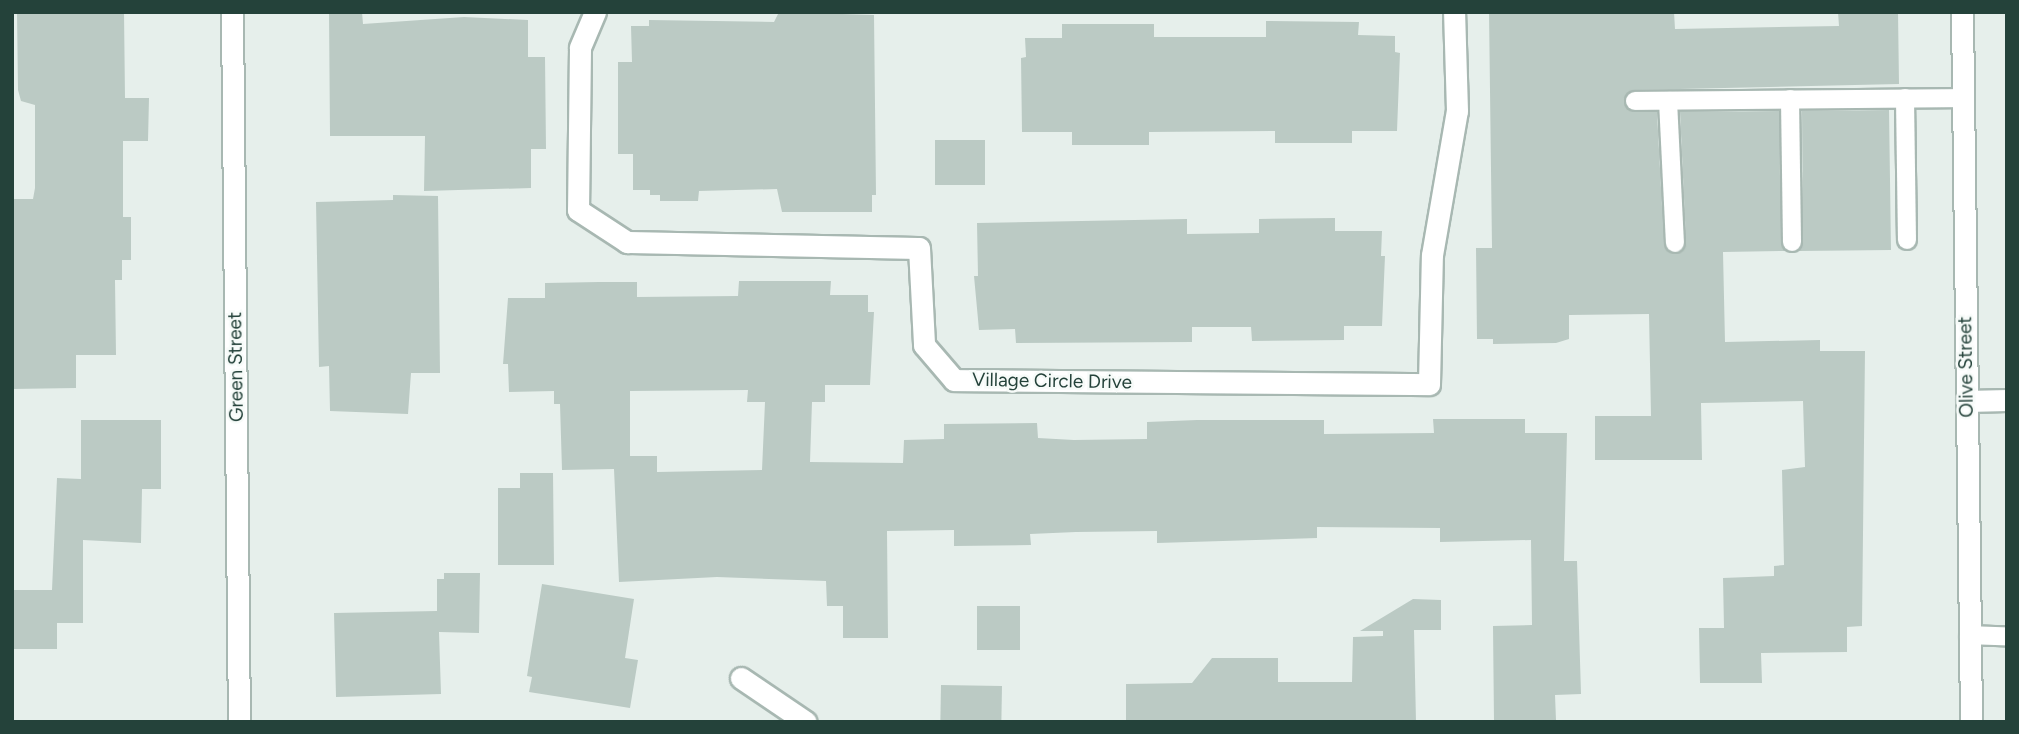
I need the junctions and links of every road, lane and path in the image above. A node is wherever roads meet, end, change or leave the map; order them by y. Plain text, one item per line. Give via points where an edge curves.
1 (232, 12) edge
2 (595, 12) edge
3 (1454, 12) edge
4 (1962, 12) edge
5 (1905, 98) junction
6 (1964, 98) junction
7 (1790, 99) junction
8 (1668, 101) junction
9 (1635, 102) dead end
10 (1907, 240) dead end
11 (1792, 242) dead end
12 (1675, 243) dead end
13 (2007, 400) edge
14 (1967, 401) junction
15 (1969, 635) junction
16 (2007, 636) edge
17 (741, 678) dead end
18 (239, 722) edge
19 (806, 722) edge
20 (1971, 722) edge

1 - 18 street, Green Street
2 - 3 street, Village Circle Drive via 580,48 578,210 627,242 919,248 924,345 954,380 1429,384 1432,255 1457,111
4 - 6 street, Olive Street
5 - 6 lane
5 - 7 lane
5 - 10 lane
6 - 14 street, Olive Street
7 - 8 lane
7 - 11 lane
8 - 9 lane
8 - 12 lane
13 - 14 street
14 - 15 street, Olive Street
15 - 16 lane
15 - 20 street, Olive Street
17 - 19 street

